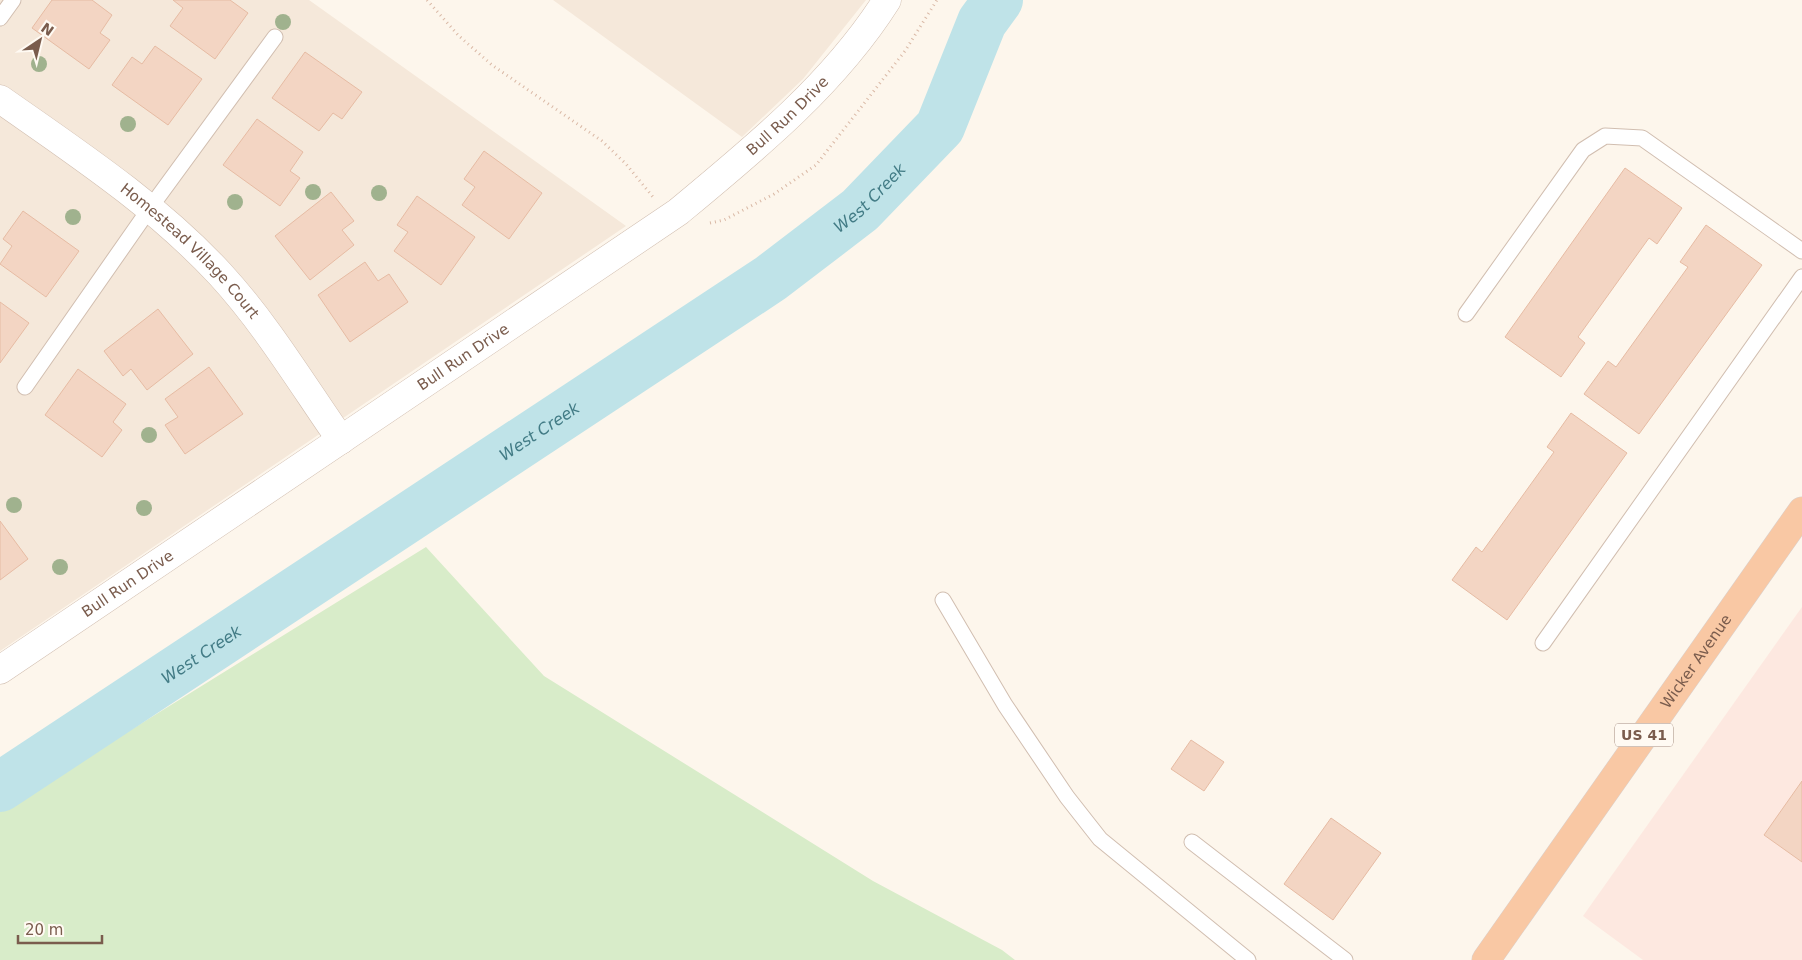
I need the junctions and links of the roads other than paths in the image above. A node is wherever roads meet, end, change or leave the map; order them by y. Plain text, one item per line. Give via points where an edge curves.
1 (13, 0) edge
2 (887, 0) edge
3 (0, 18) edge
4 (275, 37) dead end
5 (0, 99) edge
6 (150, 208) junction
7 (1802, 251) edge
8 (1802, 277) edge
9 (1466, 314) dead end
10 (25, 387) dead end
11 (341, 440) junction
12 (1802, 511) edge
13 (943, 600) dead end
14 (1543, 643) dead end
15 (0, 670) edge
16 (1192, 842) dead end
17 (1248, 960) edge
18 (1344, 960) edge
19 (1486, 960) edge

1 - 3 lane
2 - 11 street, Bull Run Drive via 856,43 800,105 678,212
4 - 6 lane
5 - 6 street, Homestead Village Court
6 - 10 lane
6 - 11 street, Homestead Village Court via 238,294
7 - 9 lane via 1642,138 1605,136 1583,150
8 - 14 lane
11 - 15 street, Bull Run Drive
12 - 19 highway, Wicker Avenue / US 41
13 - 17 lane via 1005,705 1066,797 1100,839
16 - 18 lane

